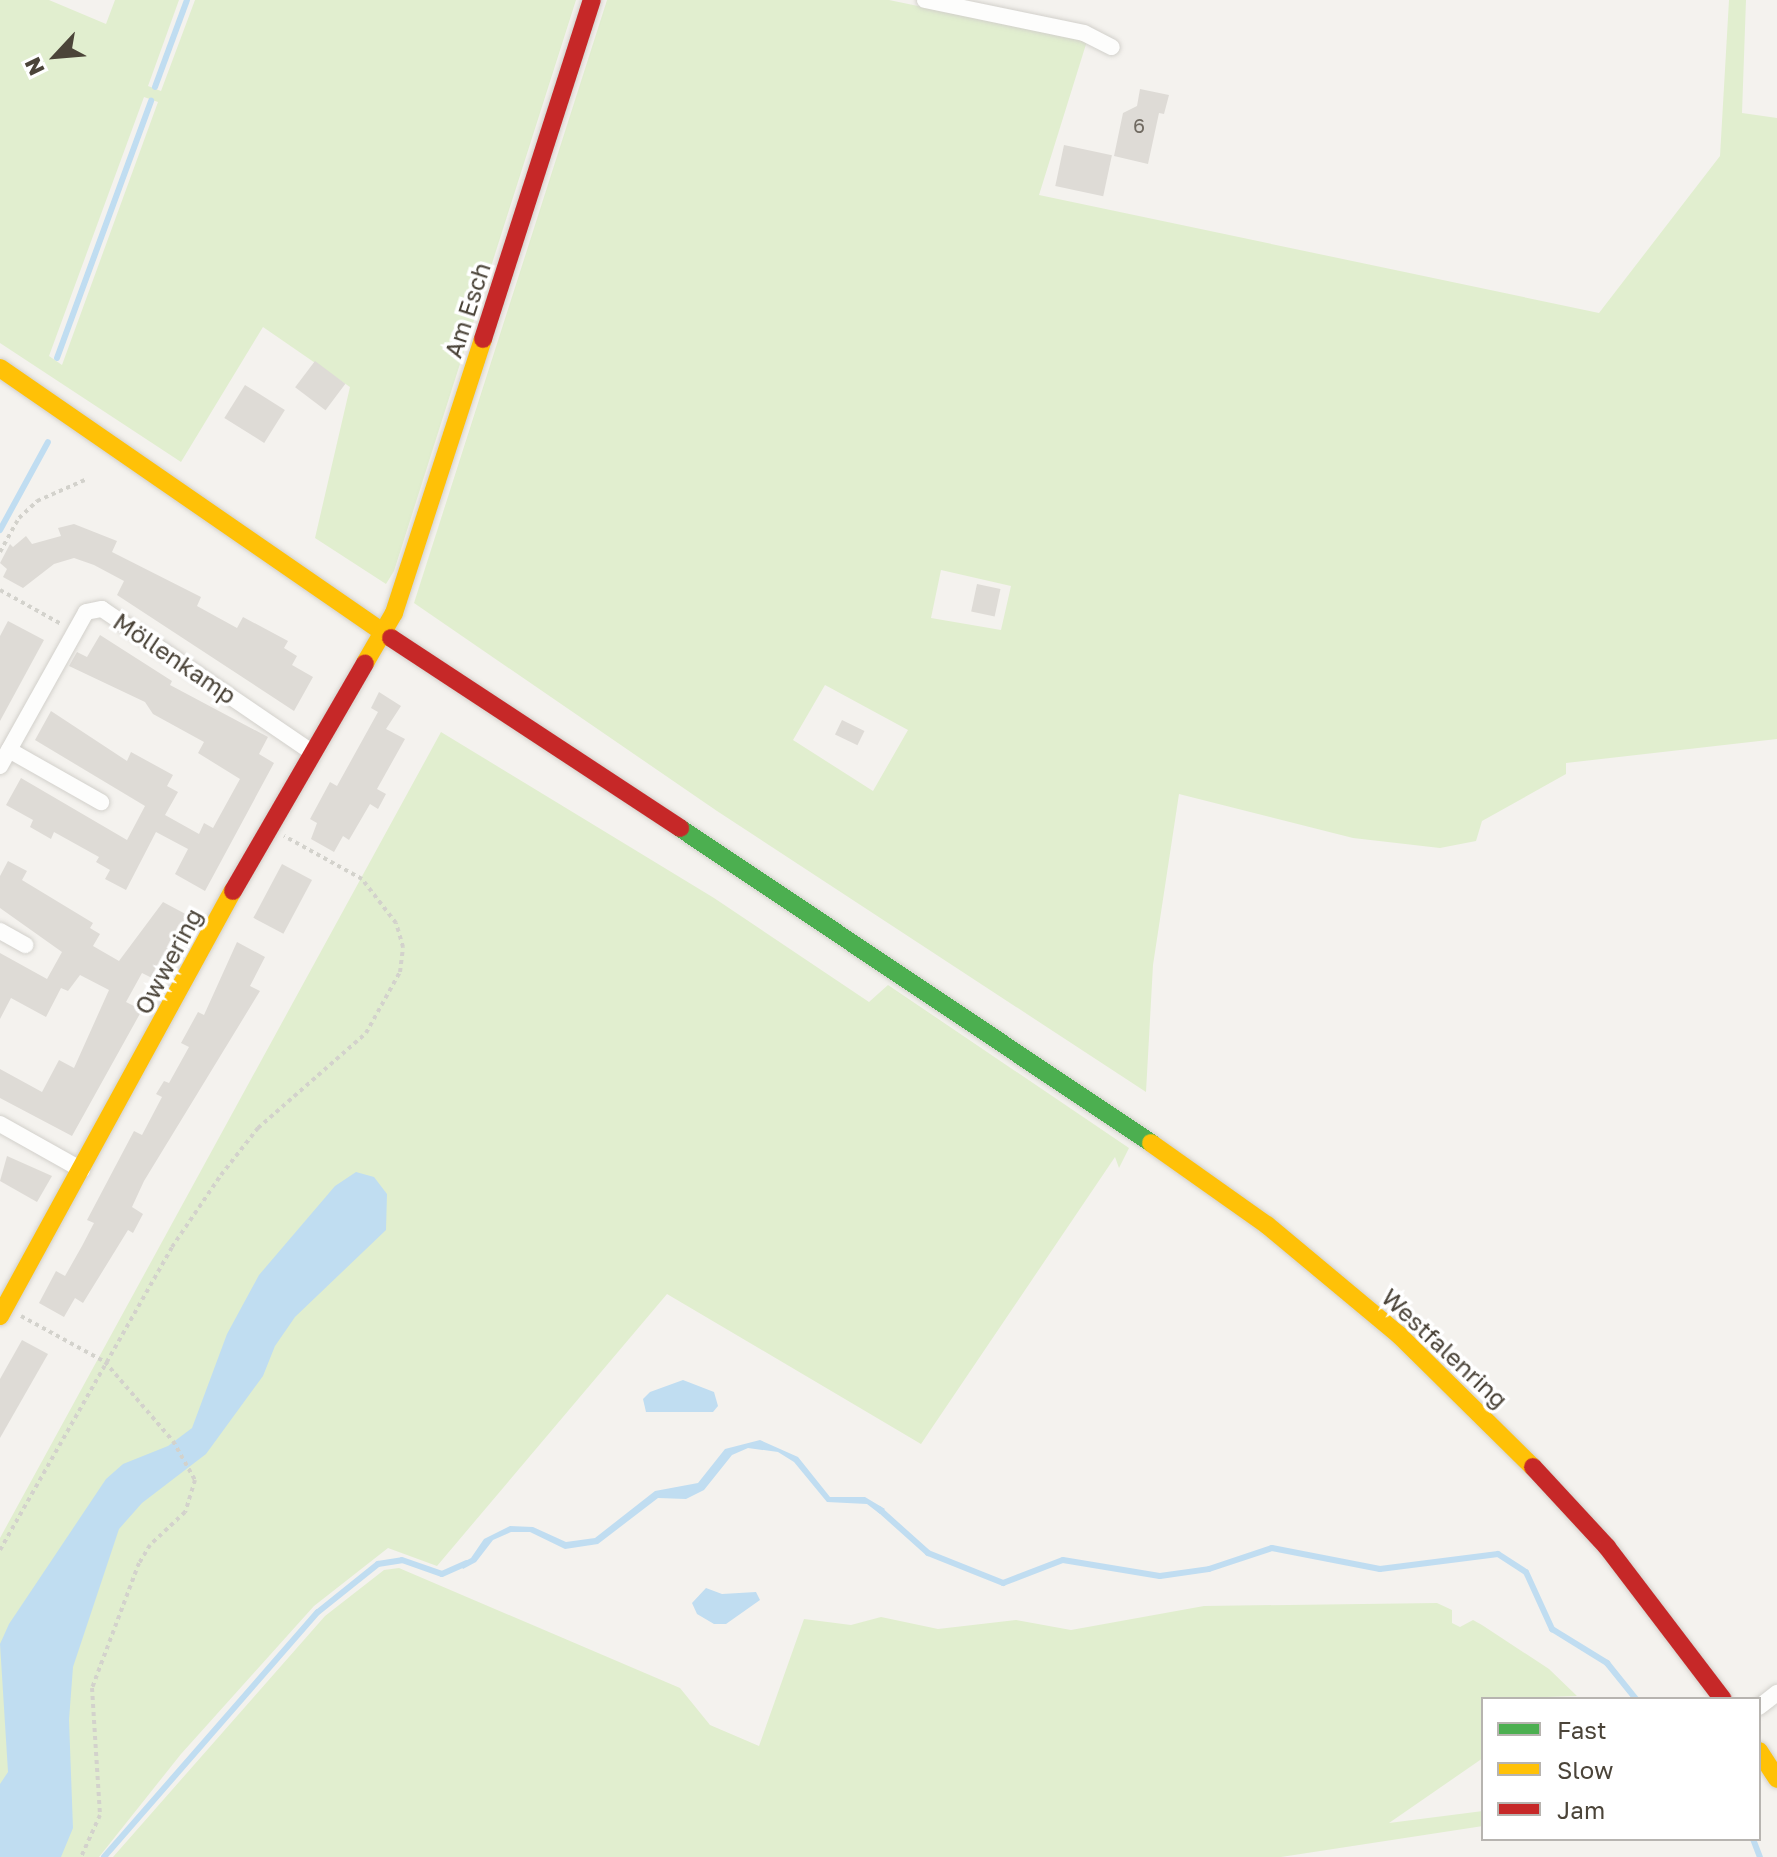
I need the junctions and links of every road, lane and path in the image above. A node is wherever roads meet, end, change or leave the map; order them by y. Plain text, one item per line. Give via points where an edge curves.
1 (592, 0) edge
2 (925, 0) edge
3 (1112, 47) dead end
4 (0, 368) edge
5 (87, 479) dead end
6 (0, 552) edge
7 (0, 590) edge
8 (75, 632) junction
9 (382, 632) junction
10 (9, 750) junction
11 (312, 752) junction
12 (0, 766) edge
13 (101, 802) dead end
14 (267, 828) junction
15 (0, 931) edge
16 (25, 945) dead end
17 (0, 1124) edge
18 (82, 1170) junction
19 (1, 1310) edge
20 (105, 1362) junction
21 (0, 1550) edge
22 (1777, 1693) edge
23 (1721, 1697) edge
24 (1761, 1705) edge
25 (1761, 1754) edge
26 (1777, 1779) edge
27 (81, 1857) edge

1 - 9 street, Am Esch via 394,613
2 - 3 street via 1084,33
4 - 9 street, Westfalenring
5 - 6 path via 37,501 19,518
7 - 8 path
8 - 10 street, Möllenkamp
8 - 11 street, Möllenkamp via 86,612 102,609
9 - 11 street, Owwering
9 - 23 street, Westfalenring via 1078,1091 1267,1225 1399,1335 1607,1547
10 - 12 street, Möllenkamp
10 - 13 street
11 - 14 street, Owwering
14 - 18 street, Owwering
14 - 20 path via 362,879 396,923 403,947 400,972 366,1033 258,1128 221,1175
15 - 16 street
17 - 18 street
18 - 19 street, Owwering
19 - 20 path
20 - 21 path
20 - 27 path via 173,1441 191,1468 195,1490 180,1519 150,1545 139,1563 99,1666 90,1712 100,1815
22 - 24 street
25 - 26 street

